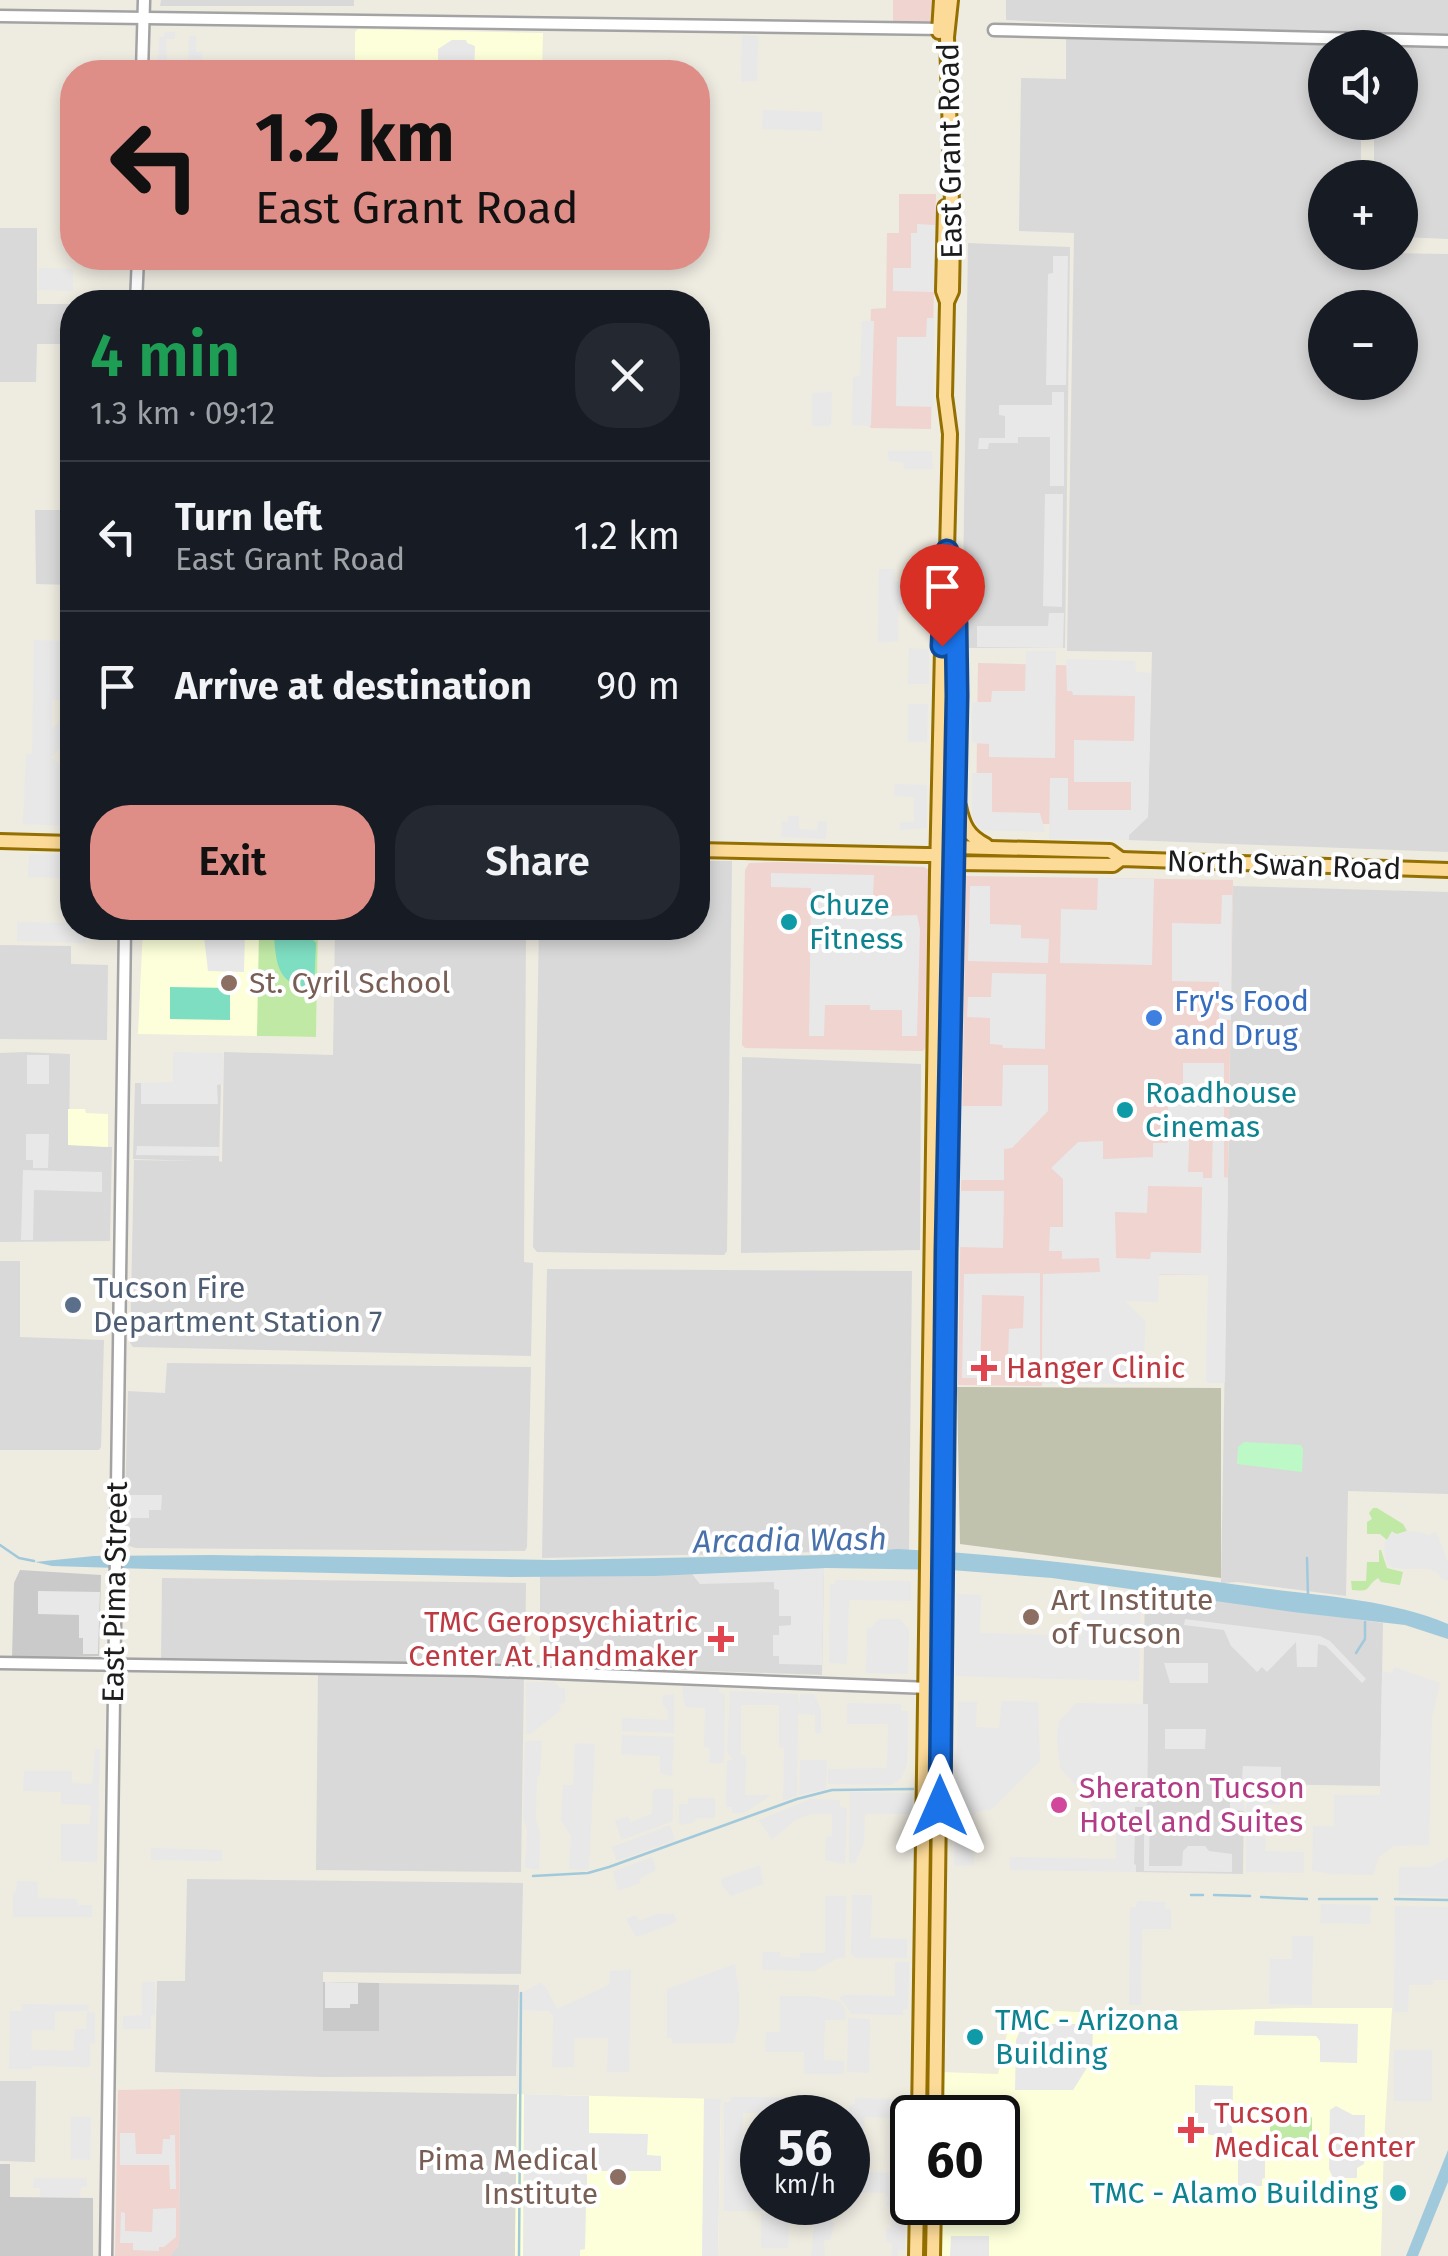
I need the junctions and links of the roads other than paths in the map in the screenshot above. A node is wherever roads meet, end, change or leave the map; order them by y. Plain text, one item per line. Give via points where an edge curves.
1 (144, 0) edge
2 (941, 0) edge
3 (951, 0) edge
4 (0, 16) edge
5 (143, 18) junction
6 (943, 29) junction
7 (994, 30) dead end
8 (1448, 41) edge
9 (142, 60) edge
10 (947, 551) junction
11 (955, 791) junction
12 (0, 841) edge
13 (60, 842) edge
14 (954, 847) junction
15 (993, 848) junction
16 (710, 850) edge
17 (937, 855) junction
18 (1120, 859) junction
19 (954, 863) junction
20 (1448, 870) edge
21 (125, 940) edge
22 (0, 1662) edge
23 (114, 1664) junction
24 (926, 1688) junction
25 (941, 1688) junction
26 (919, 2095) edge
27 (935, 2095) edge
28 (917, 2225) edge
29 (934, 2225) edge
30 (106, 2256) edge
31 (916, 2256) edge
32 (933, 2256) edge

1 - 5 street
2 - 6 main road, East Grant Road
3 - 6 main road, East Grant Road
4 - 5 street
5 - 6 street
5 - 9 street
6 - 10 main road, East Grant Road
7 - 8 street
10 - 11 main road, East Grant Road via 956,624
10 - 17 main road, East Grant Road
11 - 14 main road, East Grant Road
11 - 15 main road via 965,828
12 - 13 main road
14 - 15 main road, North Swan Road
14 - 17 main road, North Swan Road
14 - 19 main road, East Grant Road
15 - 18 main road, North Swan Road via 1110,851
16 - 17 main road, North Swan Road
17 - 19 main road, North Swan Road
17 - 24 main road, East Grant Road
18 - 19 main road, North Swan Road via 1113,865
18 - 20 main road, North Swan Road
19 - 25 main road, East Grant Road
21 - 23 street, East Pima Street
22 - 23 street
23 - 24 street
23 - 30 street, East Pima Street
24 - 25 street
24 - 26 main road, East Grant Road
25 - 27 main road, East Grant Road
28 - 31 main road
29 - 32 main road

